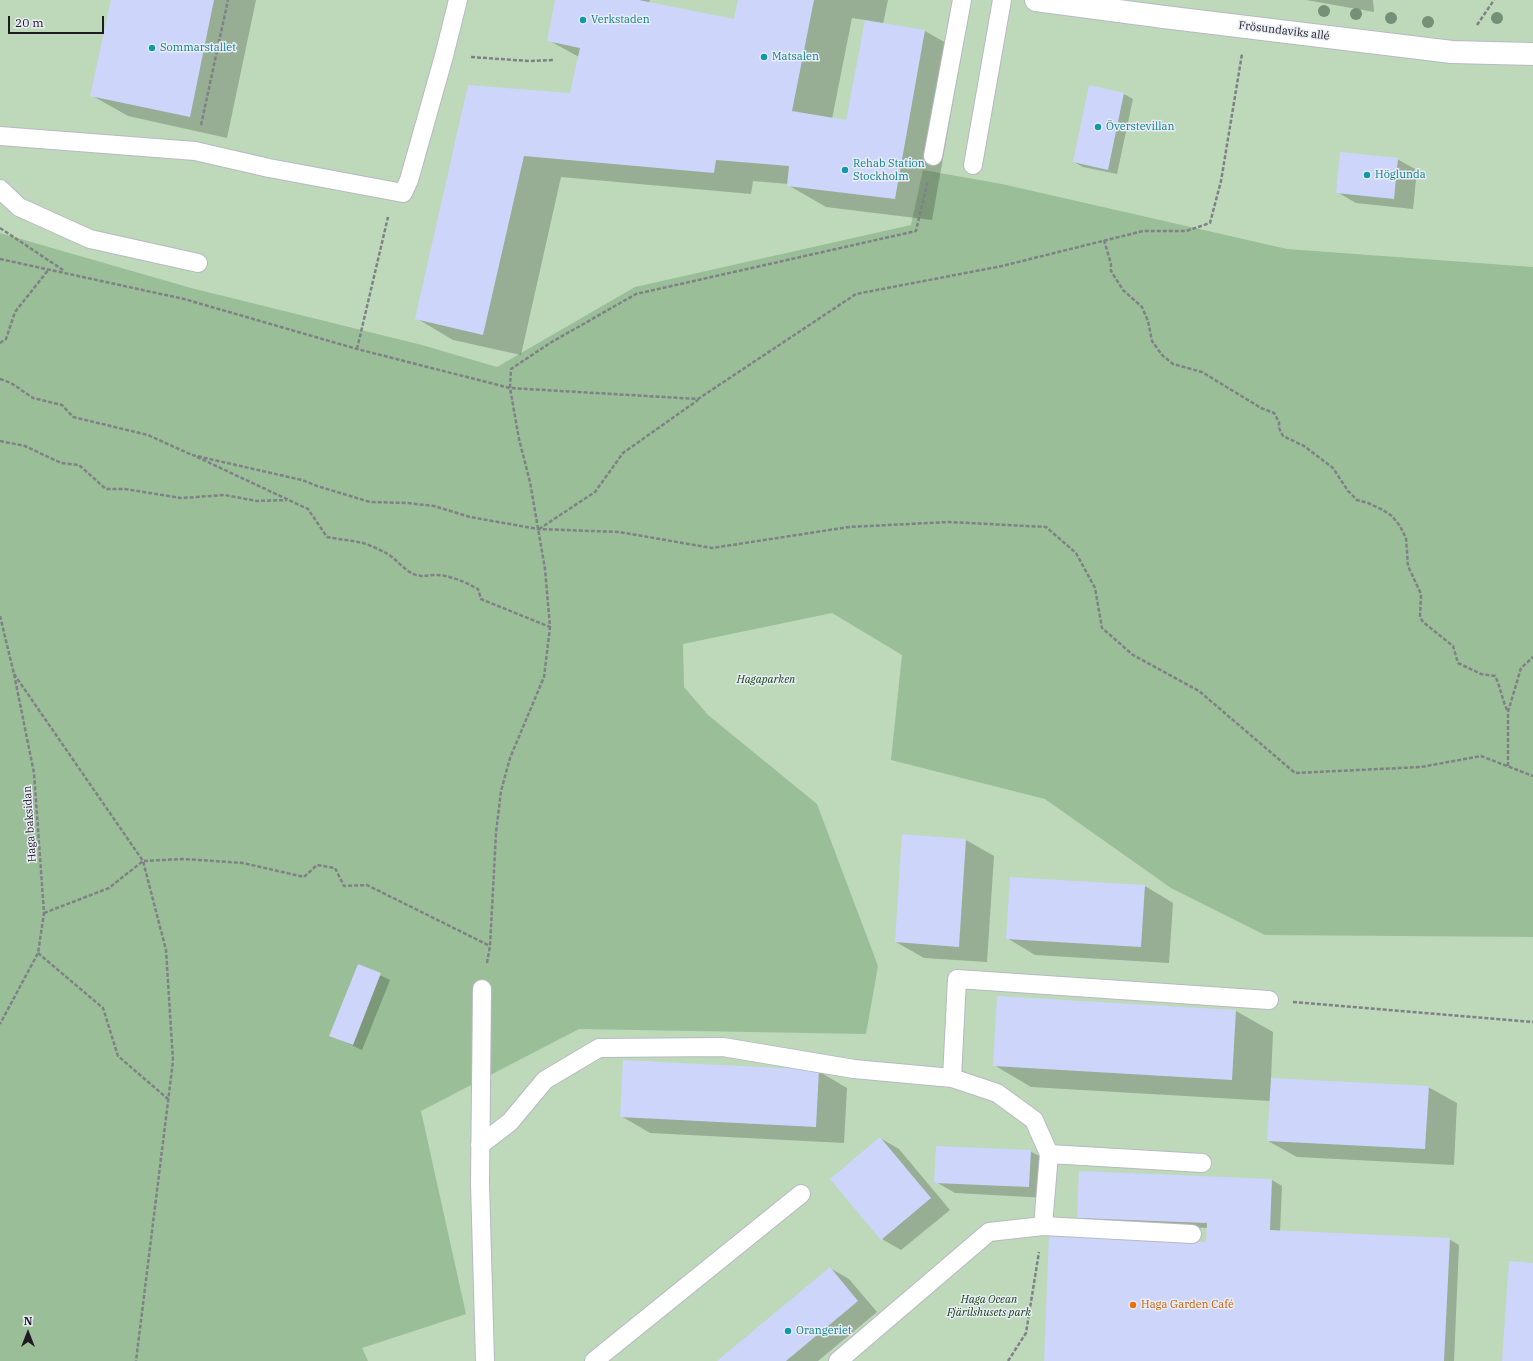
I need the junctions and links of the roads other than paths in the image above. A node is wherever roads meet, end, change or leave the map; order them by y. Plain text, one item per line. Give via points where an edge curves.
1 (458, 0) edge
2 (962, 0) edge
3 (1002, 0) edge
4 (1036, 0) edge
5 (1533, 54) edge
6 (0, 136) edge
7 (933, 156) road end
8 (972, 165) dead end
9 (0, 189) edge
10 (198, 263) dead end
11 (482, 989) road end
12 (1269, 1000) road end
13 (952, 1078) junction
14 (480, 1145) junction
15 (1049, 1154) junction
16 (1202, 1163) dead end
17 (801, 1194) dead end
18 (1043, 1226) junction
19 (1192, 1234) dead end
20 (485, 1361) edge
21 (594, 1361) edge
22 (838, 1361) edge

1 - 6 lane via 409,180 403,193 269,168 195,151
2 - 7 lane
3 - 8 lane
4 - 5 street, Frösundaviks allé via 1452,52
9 - 10 lane via 19,207 90,239
11 - 14 lane
12 - 13 lane via 957,979
13 - 14 lane via 854,1069 723,1047 599,1048 545,1080 510,1122
13 - 15 lane via 997,1093 1034,1120
14 - 20 lane
15 - 16 lane
15 - 18 lane
17 - 21 lane
18 - 19 lane
18 - 22 lane via 989,1232

